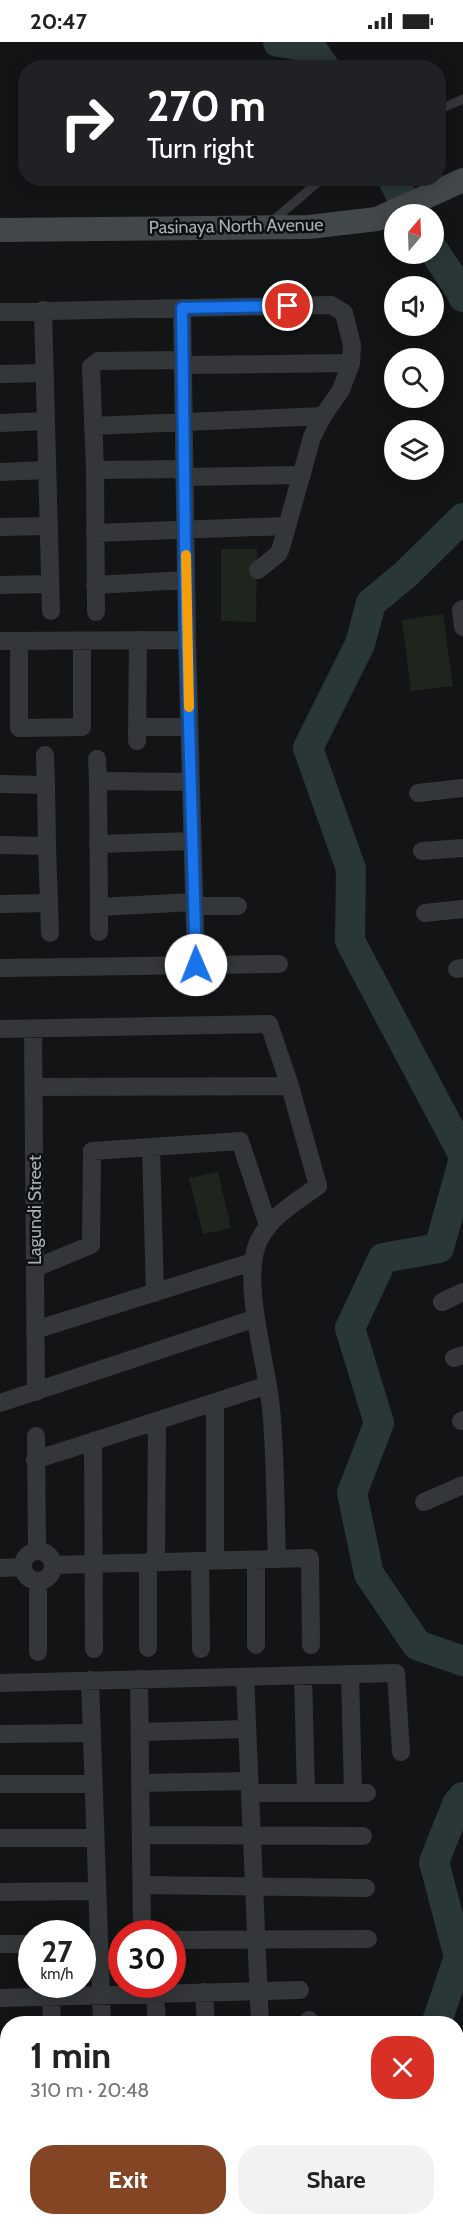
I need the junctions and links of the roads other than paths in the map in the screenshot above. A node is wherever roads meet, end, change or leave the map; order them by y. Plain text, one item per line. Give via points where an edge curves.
1 (463, 99) edge
2 (446, 106) edge
3 (463, 180) edge
4 (315, 186) edge
5 (266, 227) junction
6 (0, 230) edge
7 (182, 308) junction
8 (43, 310) junction
9 (0, 312) edge
10 (183, 363) junction
11 (351, 363) junction
12 (44, 373) junction
13 (0, 374) edge
14 (323, 416) junction
15 (45, 421) junction
16 (0, 423) edge
17 (184, 423) junction
18 (93, 426) junction
19 (47, 470) junction
20 (95, 470) junction
21 (0, 472) edge
22 (184, 473) junction
23 (302, 475) junction
24 (49, 526) junction
25 (286, 526) junction
26 (0, 527) edge
27 (185, 529) junction
28 (95, 533) junction
29 (258, 570) dead end
30 (186, 580) junction
31 (50, 584) junction
32 (0, 585) edge
33 (95, 585) junction
34 (463, 609) edge
35 (51, 611) dead end
36 (96, 612) dead end
37 (463, 627) edge
38 (138, 640) junction
39 (187, 640) junction
40 (0, 641) edge
41 (19, 641) junction
42 (82, 641) junction
43 (189, 727) junction
44 (45, 755) dead end
45 (97, 759) dead end
46 (98, 781) junction
47 (191, 782) junction
48 (0, 784) edge
49 (46, 785) junction
50 (463, 788) edge
51 (418, 793) dead end
52 (192, 841) junction
53 (98, 844) junction
54 (0, 845) edge
55 (47, 846) junction
56 (463, 848) edge
57 (422, 851) dead end
58 (49, 903) junction
59 (0, 904) edge
60 (195, 904) junction
61 (238, 906) dead end
62 (99, 907) junction
63 (463, 909) edge
64 (425, 913) dead end
65 (99, 932) dead end
66 (50, 933) dead end
67 (279, 964) dead end
68 (196, 965) junction
69 (0, 968) edge
70 (0, 1029) edge
71 (33, 1029) junction
72 (290, 1086) junction
73 (34, 1088) junction
74 (151, 1147) junction
75 (268, 1225) junction
76 (252, 1262) junction
77 (35, 1268) junction
78 (463, 1292) edge
79 (155, 1293) junction
80 (442, 1302) dead end
81 (256, 1318) junction
82 (35, 1330) junction
83 (268, 1385) junction
84 (36, 1392) junction
85 (215, 1402) junction
86 (0, 1403) edge
87 (157, 1421) junction
88 (36, 1436) dead end
89 (93, 1441) junction
90 (35, 1460) junction
91 (463, 1485) edge
92 (424, 1502) dead end
93 (37, 1551) junction
94 (277, 1559) junction
95 (256, 1560) junction
96 (207, 1561) junction
97 (152, 1562) junction
98 (94, 1564) junction
99 (53, 1565) junction
100 (22, 1567) junction
101 (0, 1568) edge
102 (38, 1581) junction
103 (256, 1645) dead end
104 (311, 1645) dead end
105 (94, 1648) dead end
106 (148, 1648) dead end
107 (201, 1649) dead end
108 (38, 1652) dead end
109 (350, 1674) junction
110 (303, 1675) junction
111 (245, 1677) junction
112 (139, 1679) junction
113 (90, 1680) junction
114 (0, 1683) edge
115 (247, 1729) junction
116 (140, 1732) junction
117 (91, 1733) junction
118 (0, 1734) edge
119 (401, 1752) dead end
120 (140, 1783) junction
121 (0, 1784) edge
122 (93, 1784) junction
123 (250, 1787) junction
124 (306, 1793) junction
125 (141, 1835) junction
126 (252, 1836) junction
127 (363, 1836) dead end
128 (0, 1838) edge
129 (95, 1838) junction
130 (142, 1885) junction
131 (254, 1887) junction
132 (366, 1888) dead end
133 (96, 1891) junction
134 (0, 1892) edge
135 (93, 1920) edge
136 (142, 1920) edge
137 (368, 1939) dead end
138 (186, 1940) edge
139 (256, 1940) junction
140 (0, 1944) edge
141 (18, 1944) edge
142 (96, 1974) edge
143 (300, 1990) dead end
144 (259, 1991) junction
145 (186, 1992) edge
146 (204, 1992) junction
147 (108, 1994) edge
148 (96, 1995) edge
149 (100, 1995) junction
150 (18, 1997) edge
151 (0, 1998) edge
152 (51, 1998) edge
153 (149, 1998) edge
154 (52, 2016) edge
155 (101, 2016) edge
156 (155, 2016) edge
157 (206, 2016) edge
158 (260, 2016) edge

1 - 2 lane
3 - 5 street, Pasinaya North Avenue via 377,219 309,227
4 - 5 lane
5 - 6 street, Pasinaya North Avenue
7 - 8 street
7 - 10 street
7 - 11 street via 331,305 344,313 352,345
8 - 9 street
8 - 12 street
10 - 11 street
10 - 17 street
10 - 18 street via 93,363
11 - 14 street via 342,390
12 - 13 street
12 - 15 street
14 - 17 street
14 - 23 street via 312,437
15 - 16 street
15 - 19 street
17 - 18 street
17 - 22 street
18 - 20 street
19 - 21 street
19 - 24 street
20 - 22 street
20 - 28 street
22 - 23 street
22 - 27 street
23 - 25 street
24 - 26 street
24 - 31 street
25 - 27 street
25 - 29 street via 278,554
27 - 28 street
27 - 30 street
28 - 33 street
30 - 33 street
30 - 39 street
31 - 32 street
31 - 35 street
33 - 36 street
34 - 37 street
38 - 39 street
38 - 42 street
38 - 43 street via 137,734
39 - 43 street
40 - 41 street
41 - 42 street
41 - 42 street via 19,728 82,727
43 - 47 street
44 - 49 street
45 - 46 street
46 - 47 street
46 - 53 street
47 - 52 street
48 - 49 street
49 - 55 street
50 - 51 street
52 - 53 street
52 - 60 street
53 - 62 street
54 - 55 street
55 - 58 street
56 - 57 street
58 - 59 street
58 - 66 street
60 - 61 street
60 - 62 street
60 - 68 street
62 - 65 street
63 - 64 street
67 - 68 street
68 - 69 street
70 - 71 street
71 - 72 street via 269,1024
71 - 73 street, Lagundi Street
72 - 73 street
72 - 75 street via 318,1186
73 - 77 street, Lagundi Street
74 - 75 street via 240,1141
74 - 77 street via 92,1151 91,1245
74 - 79 street
75 - 76 street
76 - 79 street
76 - 81 street
77 - 82 street, Lagundi Street
78 - 80 street
79 - 82 street
81 - 83 street
81 - 84 street
82 - 84 street, Lagundi Street
83 - 85 street
83 - 94 street
84 - 86 street
85 - 87 street
85 - 96 street
87 - 89 street
87 - 97 street
88 - 90 street
89 - 90 street
89 - 98 street
90 - 93 street
91 - 92 street
93 - 99 street via 48,1555
93 - 100 street via 27,1556
94 - 95 street
94 - 104 street via 310,1558
95 - 96 street
95 - 103 street
96 - 97 street
96 - 107 street
97 - 98 street
97 - 106 street
98 - 99 street
98 - 105 street
99 - 102 street via 50,1576
100 - 101 street
100 - 102 street via 27,1578
102 - 108 street
109 - 110 street
109 - 119 street via 396,1673
109 - 124 street via 360,1793
110 - 111 street
110 - 124 street
111 - 112 street
111 - 115 street
112 - 113 street
112 - 116 street
113 - 114 street
113 - 117 street
115 - 116 street
115 - 123 street
116 - 120 street
117 - 118 street
117 - 122 street
120 - 123 street
120 - 125 street
121 - 122 street
122 - 129 street
123 - 124 street
123 - 126 street
125 - 126 street
125 - 130 street
126 - 127 street
126 - 131 street
128 - 129 street
129 - 133 street
130 - 131 street
130 - 136 street
131 - 132 street
131 - 139 street
133 - 134 street
133 - 135 street
137 - 139 street
138 - 139 street
139 - 144 street
140 - 141 street
142 - 149 street
143 - 144 street
144 - 146 street
144 - 158 street
145 - 146 street
146 - 157 street
147 - 149 street
148 - 149 street
149 - 155 street
150 - 151 street
152 - 154 street
153 - 156 street

